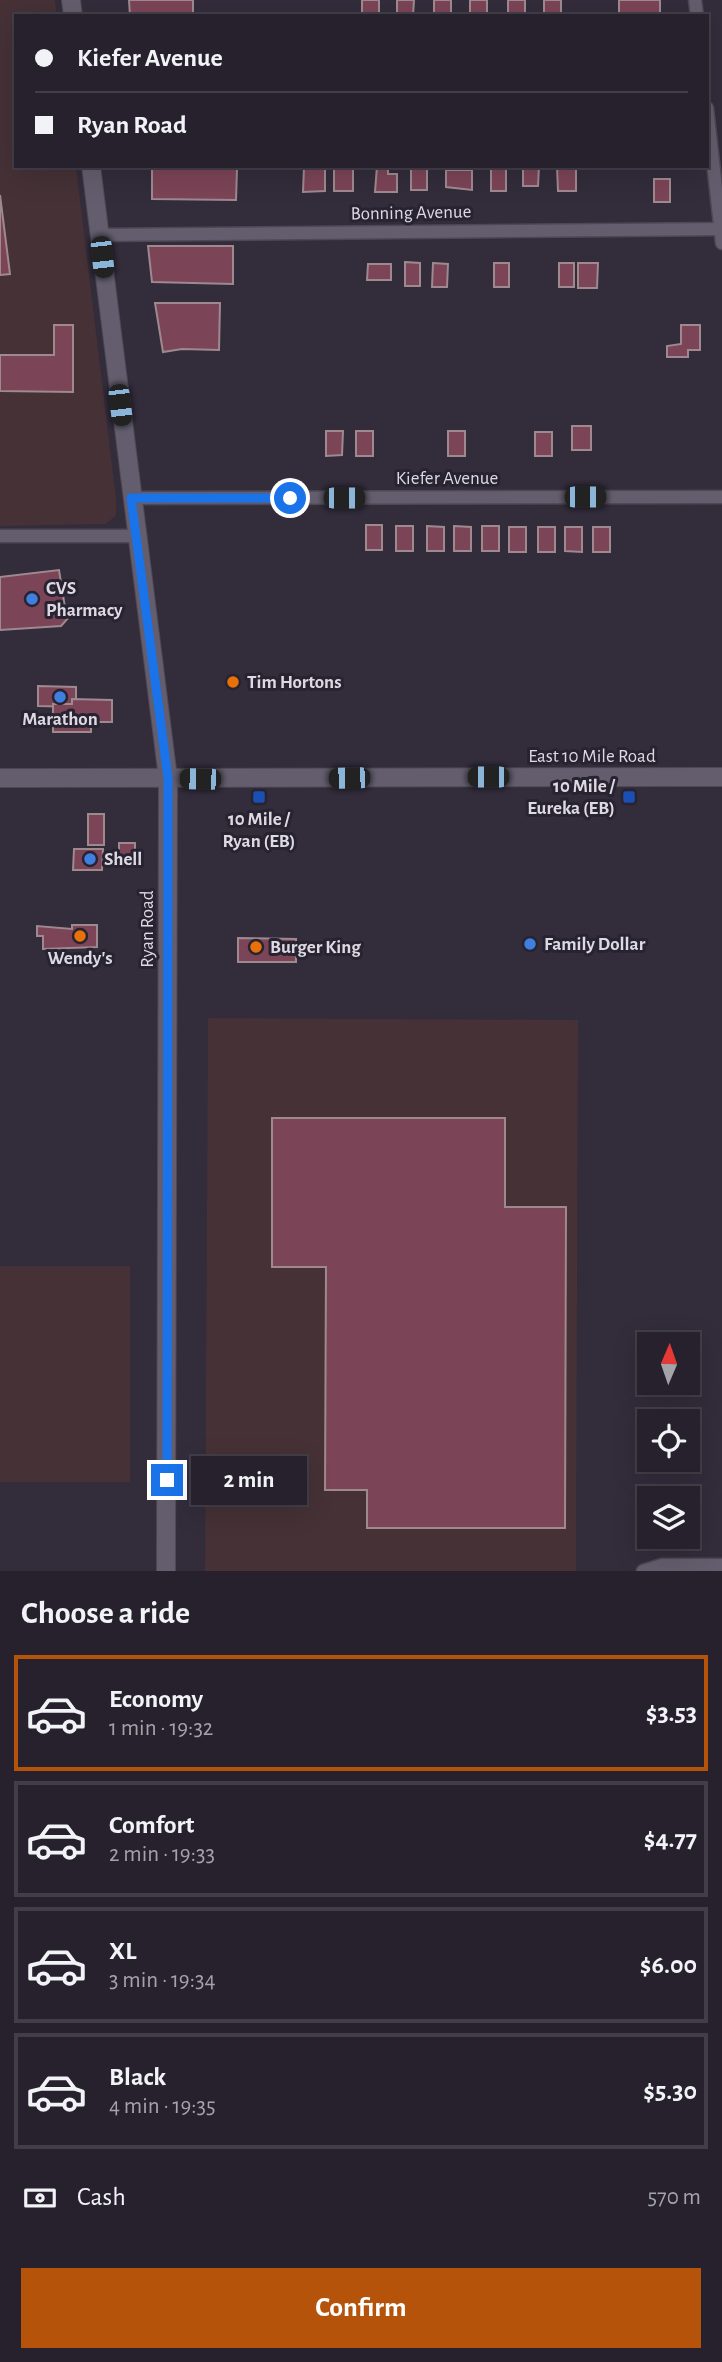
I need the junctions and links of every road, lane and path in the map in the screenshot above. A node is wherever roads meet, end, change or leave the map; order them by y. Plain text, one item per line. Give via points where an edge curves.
1 (709, 125) edge
2 (91, 168) edge
3 (721, 229) edge
4 (100, 236) junction
5 (722, 243) edge
6 (722, 497) edge
7 (131, 498) junction
8 (0, 536) edge
9 (138, 536) junction
10 (722, 777) edge
11 (0, 778) edge
12 (168, 778) junction
13 (722, 1564) edge
14 (166, 1571) edge
15 (643, 1571) edge

1 - 3 street
2 - 4 main road, Ryan Road
3 - 4 street, Bonning Avenue
3 - 5 street
4 - 7 main road, Ryan Road
6 - 7 street, Kiefer Avenue
7 - 9 main road, Ryan Road
8 - 9 street
9 - 12 main road, Ryan Road
10 - 12 main road, East 10 Mile Road
11 - 12 main road, East 10 Mile Road
12 - 14 main road, Ryan Road
13 - 15 street via 662,1564

